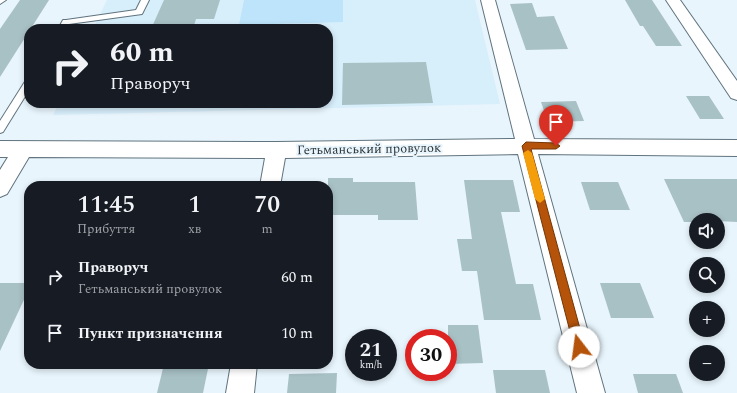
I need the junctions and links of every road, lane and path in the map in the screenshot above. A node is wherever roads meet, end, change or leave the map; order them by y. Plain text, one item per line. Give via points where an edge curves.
1 (145, 0) edge
2 (488, 0) edge
3 (673, 0) edge
4 (65, 24) edge
5 (24, 90) edge
6 (737, 94) edge
7 (0, 129) edge
8 (526, 146) junction
9 (737, 148) edge
10 (0, 149) edge
11 (23, 149) junction
12 (276, 150) junction
13 (271, 181) edge
14 (0, 188) edge
15 (243, 369) edge
16 (240, 393) edge
17 (592, 393) edge

1 - 4 lane via 139,12
2 - 8 street
3 - 6 street
5 - 7 lane
8 - 9 street, Гетьманський провулок
8 - 12 street, Гетьманський провулок
8 - 17 street
10 - 11 street, Гетьманський провулок
11 - 12 street, Гетьманський провулок
11 - 14 street
12 - 13 street
15 - 16 street

